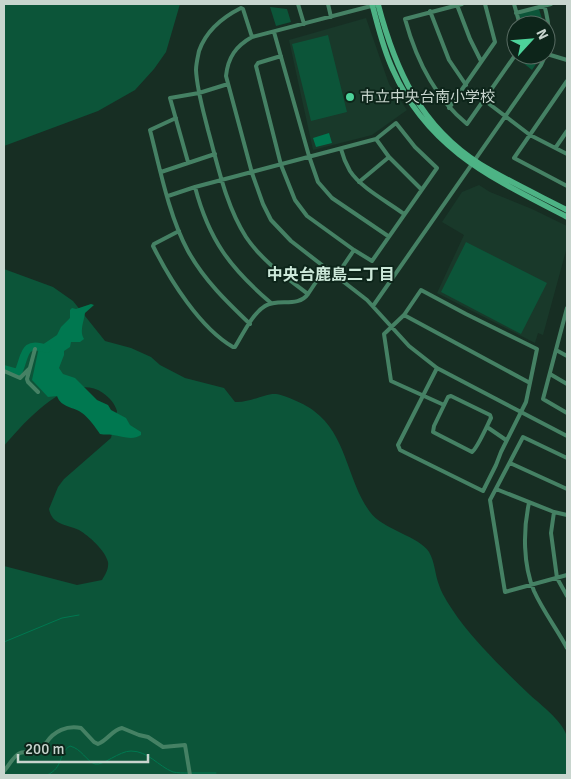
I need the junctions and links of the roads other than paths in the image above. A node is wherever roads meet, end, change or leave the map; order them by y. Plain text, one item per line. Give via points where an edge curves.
1 (298, 4) edge
2 (328, 4) edge
3 (375, 4) edge
4 (459, 4) edge
5 (485, 4) edge
6 (514, 4) edge
7 (550, 4) edge
8 (544, 5) edge
9 (430, 11) junction
10 (516, 13) joint
11 (331, 17) junction
12 (304, 24) junction
13 (274, 32) junction
14 (252, 37) junction
15 (281, 56) junction
16 (481, 61) junction
17 (508, 65) edge
18 (541, 65) edge
19 (567, 81) edge
20 (228, 84) junction
21 (466, 85) junction
22 (199, 93) junction
23 (484, 100) junction
24 (449, 108) junction
25 (505, 116) junction
26 (176, 118) junction
27 (567, 131) edge
28 (530, 134) junction
29 (376, 139) junction
30 (556, 147) junction
31 (341, 149) junction
32 (215, 154) junction
33 (567, 154) edge
34 (309, 156) junction
35 (389, 157) junction
36 (188, 162) junction
37 (473, 163) junction
38 (281, 165) junction
39 (161, 172) junction
40 (252, 173) junction
41 (222, 180) junction
42 (359, 182) junction
43 (567, 186) edge
44 (195, 187) junction
45 (422, 189) junction
46 (168, 196) junction
47 (567, 210) edge
48 (404, 214) junction
49 (567, 217) edge
50 (179, 232) junction
51 (388, 236) junction
52 (354, 250) junction
53 (326, 267) junction
54 (337, 275) junction
55 (308, 294) junction
56 (271, 303) junction
57 (373, 306) junction
58 (567, 308) edge
59 (404, 315) junction
60 (250, 324) junction
61 (391, 326) junction
62 (565, 326) edge
63 (35, 349) dead end
64 (556, 350) junction
65 (567, 356) edge
66 (30, 368) junction
67 (437, 368) junction
68 (4, 371) edge
69 (550, 374) junction
70 (530, 383) junction
71 (567, 384) edge
72 (38, 392) dead end
73 (423, 396) junction
74 (444, 405) junction
75 (521, 412) junction
76 (567, 413) edge
77 (486, 427) junction
78 (567, 436) edge
79 (506, 440) junction
80 (567, 458) edge
81 (510, 462) junction
82 (567, 489) edge
83 (496, 490) junction
84 (529, 504) junction
85 (554, 512) junction
86 (567, 515) edge
87 (567, 575) edge
88 (557, 578) junction
89 (532, 584) junction
90 (567, 596) edge
91 (567, 645) edge
92 (4, 771) edge
93 (190, 775) edge

1 - 12 street
2 - 11 street
3 - 11 street
3 - 37 street via 385,50 402,90 436,134
4 - 9 street
4 - 16 street via 470,40
5 - 16 street via 495,42
6 - 10 street
7 - 8 street
8 - 10 street
9 - 21 street via 449,60
9 - 24 street via 405,19 418,60
11 - 12 street
12 - 13 street
13 - 14 street
13 - 15 street
14 - 20 street via 237,47 231,56 227,66
14 - 22 street via 241,8 218,22 200,50 196,68
15 - 34 street
15 - 38 street via 256,66
16 - 21 street
17 - 23 street
18 - 25 street
19 - 28 street
20 - 22 street
20 - 40 street
21 - 24 street
22 - 26 street via 170,98
22 - 32 street
23 - 24 street via 467,124
23 - 25 street
25 - 28 street
25 - 37 street
26 - 36 street
26 - 39 street via 150,130
27 - 30 street
28 - 30 street
28 - 43 street via 514,158
29 - 31 street
29 - 35 street
29 - 45 street via 396,123 437,168
30 - 33 street
31 - 34 street
31 - 42 street via 348,168
32 - 36 street
32 - 41 street
34 - 38 street
34 - 51 street via 324,191
35 - 42 street
35 - 45 street
36 - 39 street
37 - 47 street
37 - 49 street via 493,178
37 - 57 street
38 - 40 street
38 - 52 street via 300,208
39 - 46 street
40 - 41 street
40 - 53 street via 266,212 279,230
41 - 44 street
41 - 55 street via 247,238 264,259
42 - 48 street
44 - 46 street
44 - 56 street via 209,230 223,254
45 - 48 street
46 - 50 street
48 - 51 street
50 - 60 street via 188,252 210,283
50 - 60 street via 153,246 193,310 232,347
51 - 52 street via 372,261
52 - 54 street
53 - 54 street
53 - 55 street
54 - 57 street
55 - 56 street via 302,300
56 - 60 street via 259,310
57 - 61 street
58 - 62 street
59 - 61 street
59 - 70 street
59 - 70 street via 421,290 537,349
61 - 67 street via 409,346
61 - 73 street via 384,334 391,381
62 - 64 street
63 - 66 street
64 - 65 street
64 - 69 street
66 - 68 street via 20,378
66 - 72 street via 28,382
67 - 73 street
67 - 75 street
69 - 71 street
69 - 76 street via 543,398
70 - 75 street
73 - 74 street
73 - 79 street via 398,445 400,450 483,491
74 - 77 street via 448,397 454,396 490,415
74 - 77 street via 432,429 469,452 477,447
75 - 78 street
75 - 79 street
77 - 79 street
80 - 81 street via 523,437
81 - 82 street
81 - 83 street
83 - 84 street
83 - 89 street via 490,500 505,592
84 - 85 street
84 - 89 street via 524,535
85 - 86 street
85 - 88 street via 551,534
87 - 88 street
88 - 89 street
88 - 90 street
89 - 91 street
92 - 93 street via 21,752 40,752 50,737 60,730 81,728 98,744 122,728 148,737 163,747 185,745

